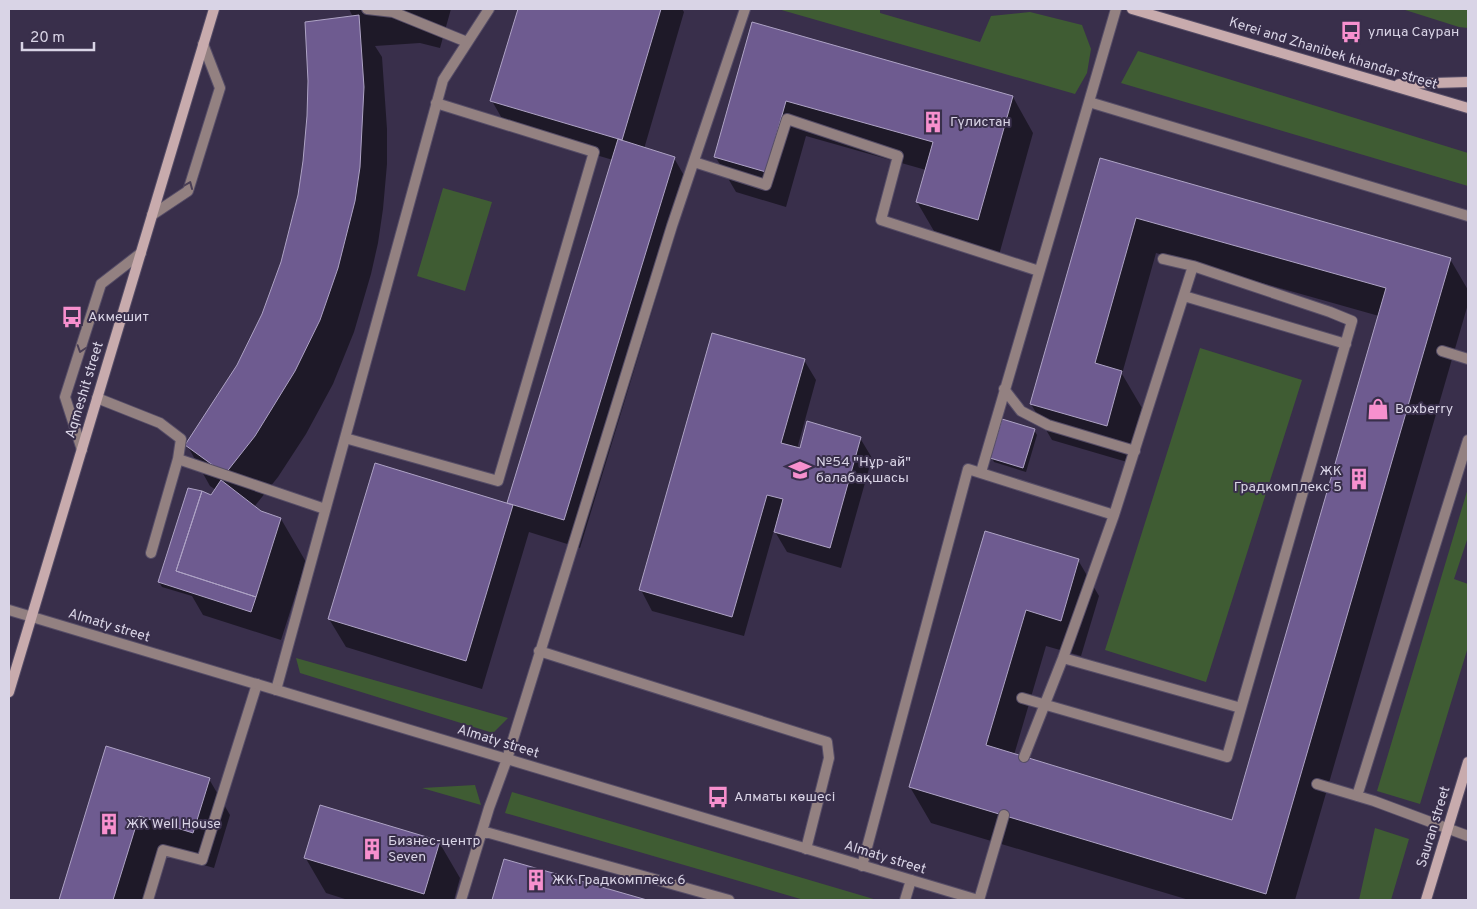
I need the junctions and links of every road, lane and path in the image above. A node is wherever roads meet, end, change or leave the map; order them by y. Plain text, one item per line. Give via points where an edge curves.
1 (214, 9) edge
2 (367, 9) edge
3 (489, 9) edge
4 (745, 9) edge
5 (1116, 9) edge
6 (1132, 9) edge
7 (1148, 11) edge
8 (468, 42) junction
9 (204, 44) junction
10 (1468, 82) edge
11 (1388, 85) junction
12 (1089, 102) junction
13 (436, 103) junction
14 (1468, 108) edge
15 (694, 162) junction
16 (152, 215) junction
17 (1468, 216) edge
18 (141, 253) junction
19 (1163, 259) dead end
20 (1193, 266) junction
21 (1039, 271) junction
22 (1184, 296) junction
23 (1346, 344) junction
24 (1442, 351) dead end
25 (1468, 359) edge
26 (1004, 388) junction
27 (97, 398) junction
28 (345, 438) junction
29 (1468, 440) edge
30 (82, 450) junction
31 (1135, 451) junction
32 (178, 459) junction
33 (981, 472) junction
34 (325, 509) junction
35 (1114, 515) junction
36 (151, 553) dead end
37 (9, 610) edge
38 (31, 617) junction
39 (540, 651) junction
40 (1063, 658) junction
41 (257, 684) junction
42 (276, 690) junction
43 (9, 692) edge
44 (1022, 698) dead end
45 (1044, 706) junction
46 (1241, 708) junction
47 (1024, 756) dead end
48 (507, 759) junction
49 (1468, 762) edge
50 (1317, 784) dead end
51 (1357, 796) junction
52 (1004, 815) dead end
53 (1448, 828) junction
54 (482, 830) junction
55 (1468, 836) edge
56 (806, 849) junction
57 (862, 866) junction
58 (911, 880) junction
59 (148, 900) edge
60 (461, 900) edge
61 (729, 900) edge
62 (905, 900) edge
63 (979, 900) edge
64 (1426, 900) edge

1 - 9 main road, Aqmeshit street
2 - 8 street via 393,12
3 - 8 street
4 - 15 street
5 - 12 street
6 - 7 main road, Kerei and Zhanibek khandar street
7 - 11 main road, Kerei and Zhanibek khandar street
8 - 13 street via 443,80
9 - 16 main road, Aqmeshit street
16 -> 9 street via 188,191 220,88
10 - 11 main road
11 - 14 main road, Kerei and Zhanibek khandar street
12 - 17 street
12 - 21 street
13 - 28 street
13 - 28 street via 594,152 498,481
15 - 21 street via 766,185 787,119 898,156 881,220
15 - 39 street
16 - 18 main road, Aqmeshit street
18 - 27 main road, Aqmeshit street
18 -> 30 street via 101,284 66,397
19 - 20 street
20 - 22 street
20 - 23 street via 1352,321
21 - 26 street
22 - 23 street
22 - 31 street
23 - 46 street
24 - 25 street
26 - 31 street via 1021,411 1048,425
26 - 33 street
27 - 30 main road, Aqmeshit street
27 - 32 street via 160,423 181,439
28 - 34 street
29 - 51 street
30 - 38 main road, Aqmeshit street
31 - 35 street
32 - 34 street
32 - 36 street
33 - 35 street
33 - 57 street via 968,469
34 - 42 street
35 - 40 street
37 - 38 street, Almaty street
38 - 41 street, Almaty street
38 - 43 main road, Aqmeshit street
39 - 48 street
39 - 56 street via 827,742 829,758
40 - 45 street
40 - 46 street
41 - 42 street, Almaty street
41 - 59 street via 202,860 163,850
42 - 48 street, Almaty street
44 - 45 street
45 - 46 street via 1227,757
45 - 47 street
48 - 54 street
48 - 56 street, Almaty street
49 - 53 main road, Sauran street
50 - 51 street
51 - 53 street
52 - 63 street
53 - 55 street
53 - 64 main road, Sauran street
54 - 60 street
54 - 61 street
56 - 57 street, Almaty street
57 - 58 street, Almaty street
58 - 62 street
58 - 63 street, Almaty street

